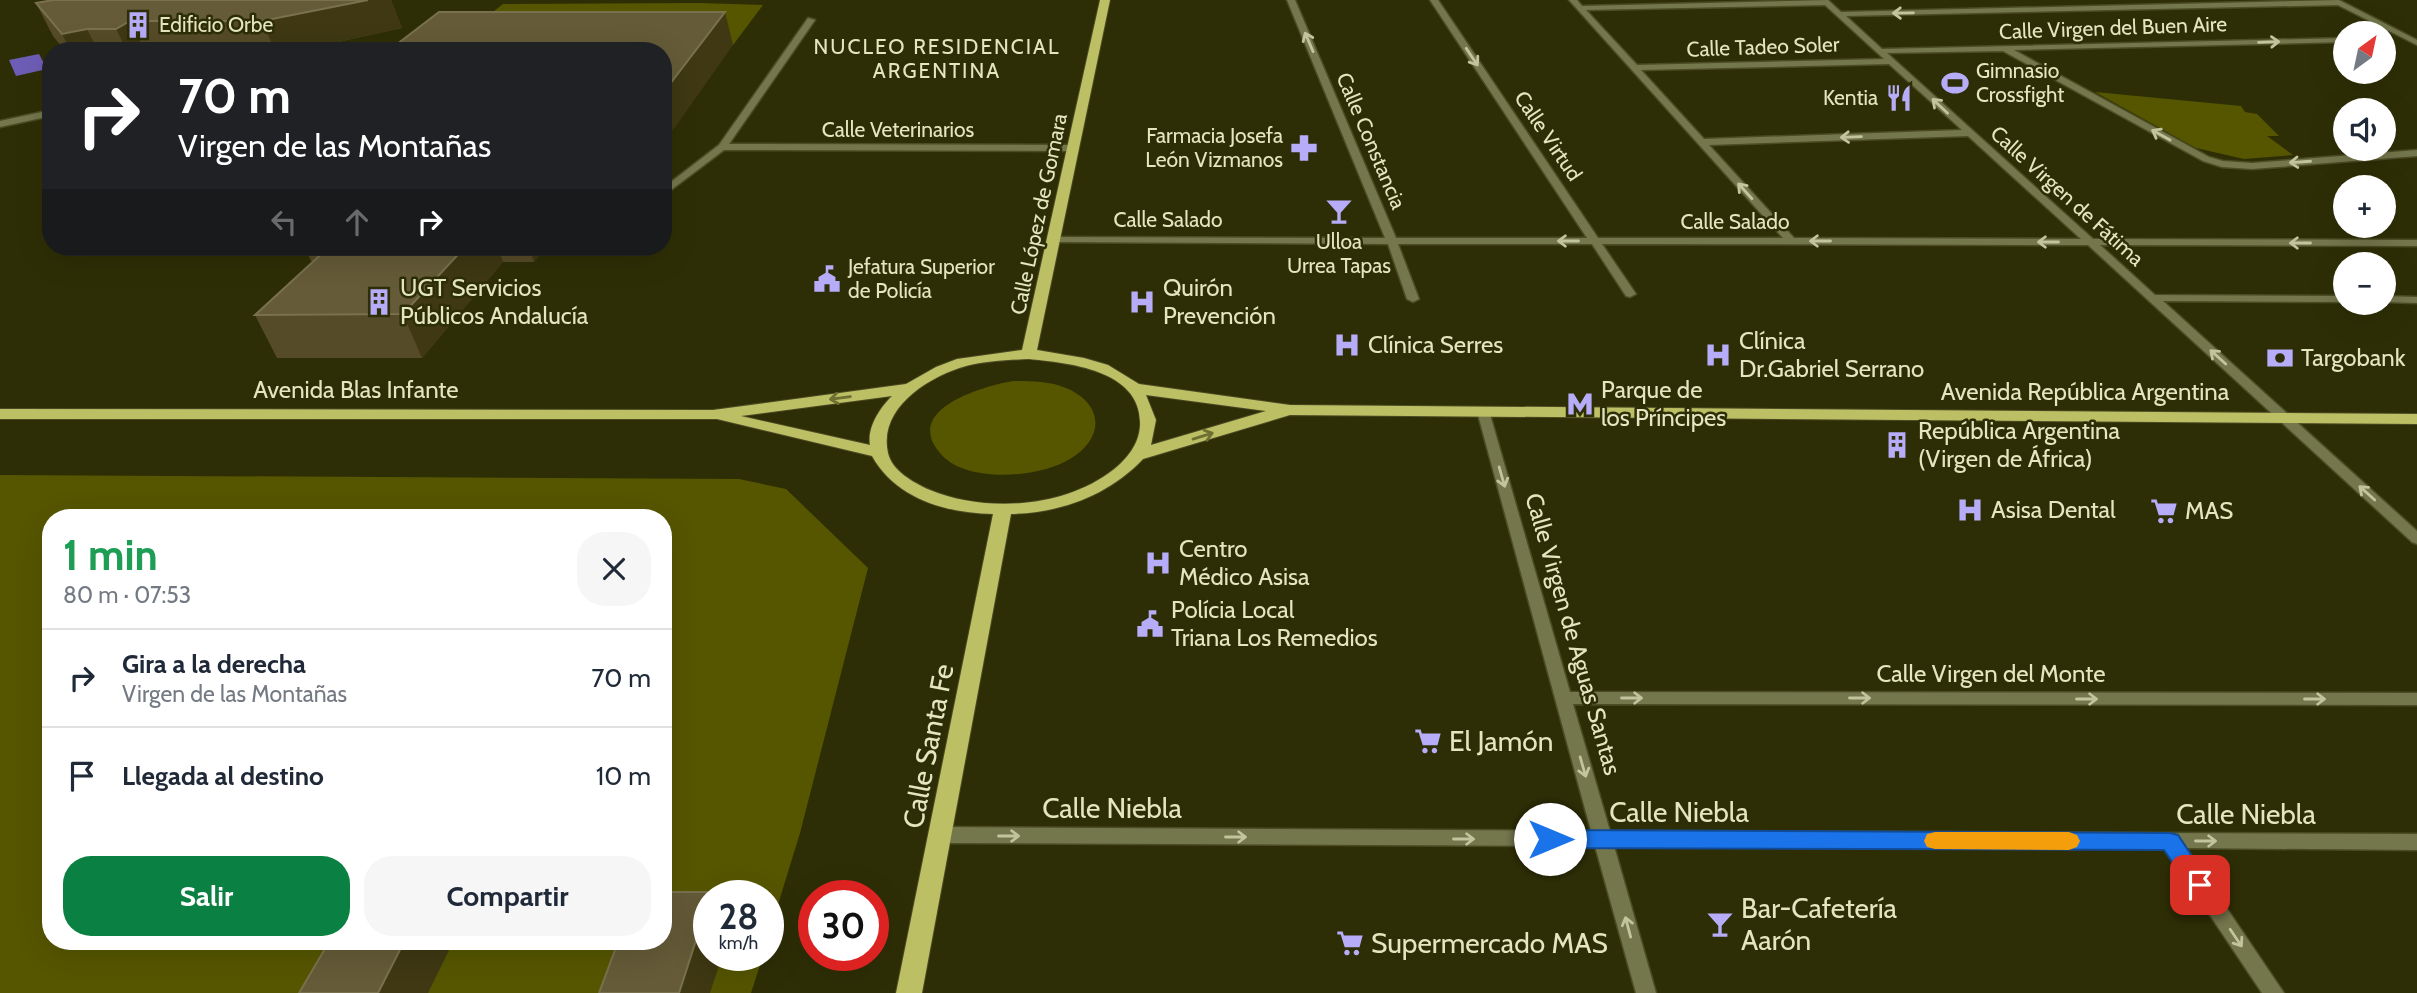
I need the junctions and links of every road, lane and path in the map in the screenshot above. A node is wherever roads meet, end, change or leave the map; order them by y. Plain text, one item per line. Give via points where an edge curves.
1 (1105, 0) edge
2 (1291, 0) edge
3 (1434, 0) edge
4 (1573, 0) edge
5 (2041, 0) edge
6 (2132, 0) edge
7 (2222, 0) edge
8 (1826, 1) edge
9 (2336, 1) edge
10 (2232, 5) junction
11 (2145, 7) junction
12 (1581, 8) junction
13 (2057, 9) junction
14 (1842, 14) junction
15 (811, 20) dead end
16 (2333, 40) edge
17 (2413, 40) edge
18 (2006, 49) junction
19 (1883, 51) junction
20 (1893, 61) junction
21 (1634, 68) junction
22 (42, 115) edge
23 (0, 124) edge
24 (1969, 133) junction
25 (1701, 142) junction
26 (722, 147) junction
27 (1073, 148) junction
28 (2417, 153) edge
29 (672, 186) edge
30 (1053, 240) junction
31 (1392, 241) junction
32 (1595, 241) junction
33 (1791, 242) junction
34 (2089, 242) junction
35 (2417, 243) edge
36 (1630, 294) dead end
37 (2152, 298) junction
38 (1413, 299) dead end
39 (2333, 299) edge
40 (2396, 299) edge
41 (2417, 300) edge
42 (1029, 354) junction
43 (1133, 388) junction
44 (907, 389) junction
45 (1290, 410) junction
46 (1483, 411) junction
47 (0, 414) edge
48 (713, 415) junction
49 (2287, 419) junction
50 (2417, 419) edge
51 (877, 452) junction
52 (1137, 455) junction
53 (1003, 510) junction
54 (2417, 539) edge
55 (1564, 698) junction
56 (2417, 699) edge
57 (941, 835) junction
58 (1603, 839) junction
59 (2170, 841) junction
60 (2417, 842) edge
61 (909, 993) edge
62 (1646, 993) edge
63 (2274, 993) edge

1 - 27 main road, Calle López de Gomara
31 -> 2 street, Calle Constancia
3 -> 32 street, Calle Virtud
4 - 12 street
5 - 13 street
6 - 11 street
7 - 10 street
8 - 12 street
8 - 14 street, Calle Virgen de Fátima
9 - 10 street
9 - 17 street
10 - 11 street
11 - 13 street
12 - 21 street
13 -> 14 street
14 - 19 street, Calle Virgen de Fátima
15 - 26 street
18 -> 16 street, Calle Virgen del Buen Aire
18 - 19 street, Calle Virgen del Buen Aire
28 -> 18 street via 2252,166 2222,164
19 - 20 street, Calle Virgen de Fátima
20 - 21 street, Calle Tadeo Soler
24 -> 20 street, Calle Virgen de Fátima
21 - 25 street
22 - 23 street
24 -> 25 street
24 - 34 street, Calle Virgen de Fátima
33 -> 25 street
26 - 27 street, Calle Veterinarios
26 - 29 street
27 - 30 main road, Calle López de Gomara
30 - 31 street, Calle Salado
30 - 42 main road, Calle López de Gomara
32 -> 31 street, Calle Salado
31 - 38 street, Calle Constancia
32 - 33 street, Calle Salado
32 - 36 street, Calle Virtud
34 -> 33 street, Calle Salado
35 -> 34 street, Calle Salado
34 - 37 street, Calle Virgen de Fátima
37 - 39 street
49 -> 37 street, Calle Virgen de Fátima
40 - 41 street
42 - 43 main road via 1071,358 1107,370
42 - 44 main road via 973,360
43 - 45 main road, Avenida República Argentina
43 - 52 main road via 1147,409 1149,432
44 -> 48 main road, Avenida Blas Infante
44 - 51 main road via 880,419
45 - 46 main road, Avenida República Argentina
52 -> 45 main road, Avenida República Argentina
46 - 49 main road, Avenida República Argentina
46 -> 55 street, Calle Virgen de Aguas Santas
47 - 48 main road, Avenida Blas Infante
48 - 51 main road, Avenida Blas Infante
49 - 50 main road, Avenida República Argentina
54 -> 49 street, Calle Virgen de Fátima
51 - 53 main road via 891,476 919,494 958,507
52 - 53 main road via 1106,483 1059,502
53 - 57 main road, Calle Santa Fe
55 -> 56 street, Calle Virgen del Monte
55 -> 58 street, Calle Virgen de Aguas Santas
57 -> 58 street, Calle Niebla
57 - 61 main road, Calle Santa Fe
58 - 59 street, Calle Niebla
62 -> 58 street, Calle Virgen de Aguas Santas
59 -> 60 street, Calle Niebla
59 -> 63 street

